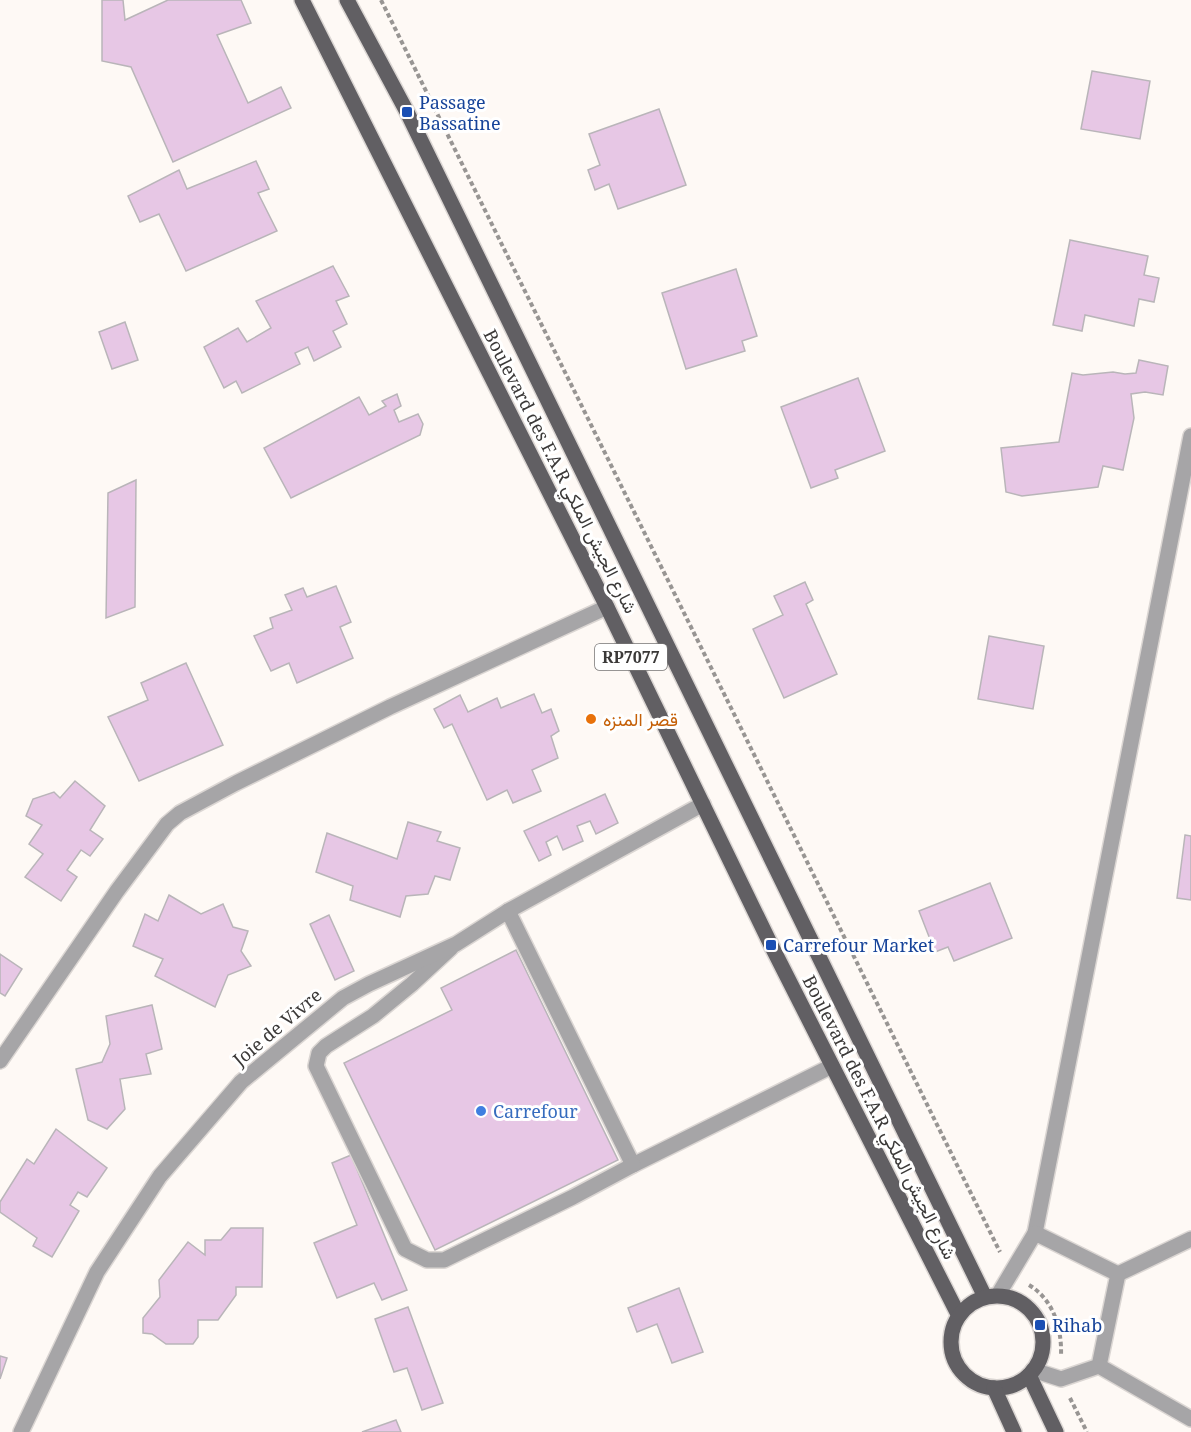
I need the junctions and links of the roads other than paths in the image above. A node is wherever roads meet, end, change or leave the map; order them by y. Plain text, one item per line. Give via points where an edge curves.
1 (302, 0) edge
2 (347, 0) edge
3 (1191, 436) edge
4 (607, 607) junction
5 (703, 804) junction
6 (508, 911) junction
7 (456, 944) junction
8 (0, 1061) edge
9 (832, 1066) junction
10 (633, 1165) junction
11 (1035, 1233) junction
12 (1191, 1239) edge
13 (1118, 1274) junction
14 (991, 1296) junction
15 (959, 1316) junction
16 (1099, 1366) junction
17 (1031, 1373) junction
18 (994, 1388) junction
19 (1191, 1419) edge
20 (21, 1432) edge
21 (1014, 1432) edge
22 (1056, 1432) edge

1 - 4 main road, Boulevard des F.A.R شارع الجيش الملكي / RP7077
2 - 14 main road, Boulevard des F.A.R شارع الجيش الملكي / RP7077 via 407,112
3 - 11 street
4 - 5 main road, Boulevard des F.A.R شارع الجيش الملكي / RP7077
4 - 8 street via 390,707 180,813 123,883
5 - 6 street, Joie de Vivre
5 - 9 main road, Boulevard des F.A.R شارع الجيش الملكي / RP7077
6 - 7 street, Joie de Vivre
6 - 10 street
7 - 10 street via 373,1016 326,1046 317,1060 318,1072 405,1249 427,1260 444,1260
7 - 20 street, Joie de Vivre via 343,998 241,1082 160,1176 136,1211 98,1272
9 - 10 street
9 - 15 main road, Boulevard des F.A.R شارع الجيش الملكي / RP7077
11 - 13 street
11 - 14 street
12 - 13 street
13 - 16 street
14 - 15 main road via 966,1307
14 - 17 main road via 1023,1304 1040,1325 1042,1352
15 - 18 main road via 951,1342 956,1362 969,1378
16 - 17 street via 1061,1379
16 - 19 street
17 - 18 main road via 1012,1385
17 - 22 main road
18 - 21 main road

